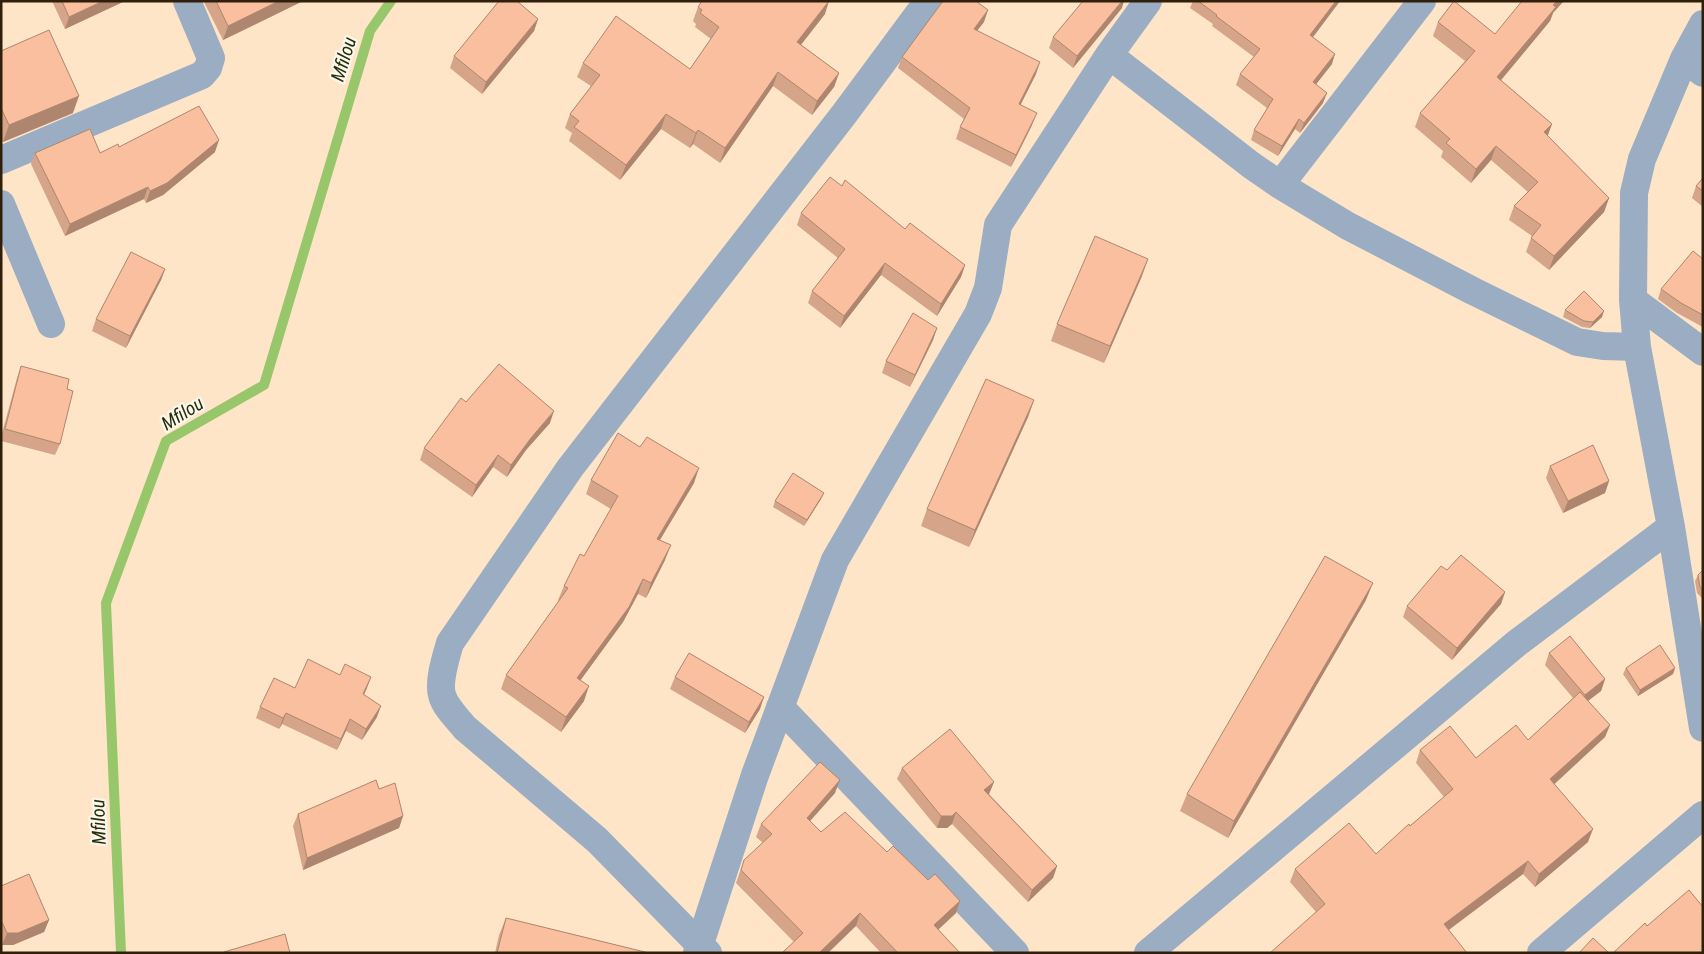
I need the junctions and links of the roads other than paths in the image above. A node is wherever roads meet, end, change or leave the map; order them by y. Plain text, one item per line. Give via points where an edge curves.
1 (187, 1) edge
2 (928, 1) edge
3 (1148, 1) edge
4 (1422, 1) edge
5 (1703, 24) edge
6 (1109, 55) junction
7 (1693, 66) edge
8 (1, 160) edge
9 (1280, 185) junction
10 (1, 204) edge
11 (1632, 300) junction
12 (51, 324) dead end
13 (1637, 346) junction
14 (1703, 352) edge
15 (1670, 527) junction
16 (780, 707) junction
17 (1703, 728) edge
18 (1703, 815) edge
19 (702, 950) edge
20 (1014, 953) edge
21 (1148, 953) edge
22 (1541, 953) edge

1 - 8 street via 210,58 202,75
2 - 19 street via 570,468 450,643 443,670 442,695 465,728 597,840
3 - 6 street
4 - 9 street
5 - 7 street
6 - 9 street
6 - 16 street via 998,225 988,288 978,314 835,560
7 - 11 street via 1642,159 1634,193
9 - 13 street via 1348,226 1577,342
10 - 12 street
11 - 13 street
11 - 14 street
13 - 15 street
15 - 17 street
15 - 21 street via 1517,643
16 - 19 street via 755,775
16 - 20 street
18 - 22 street

